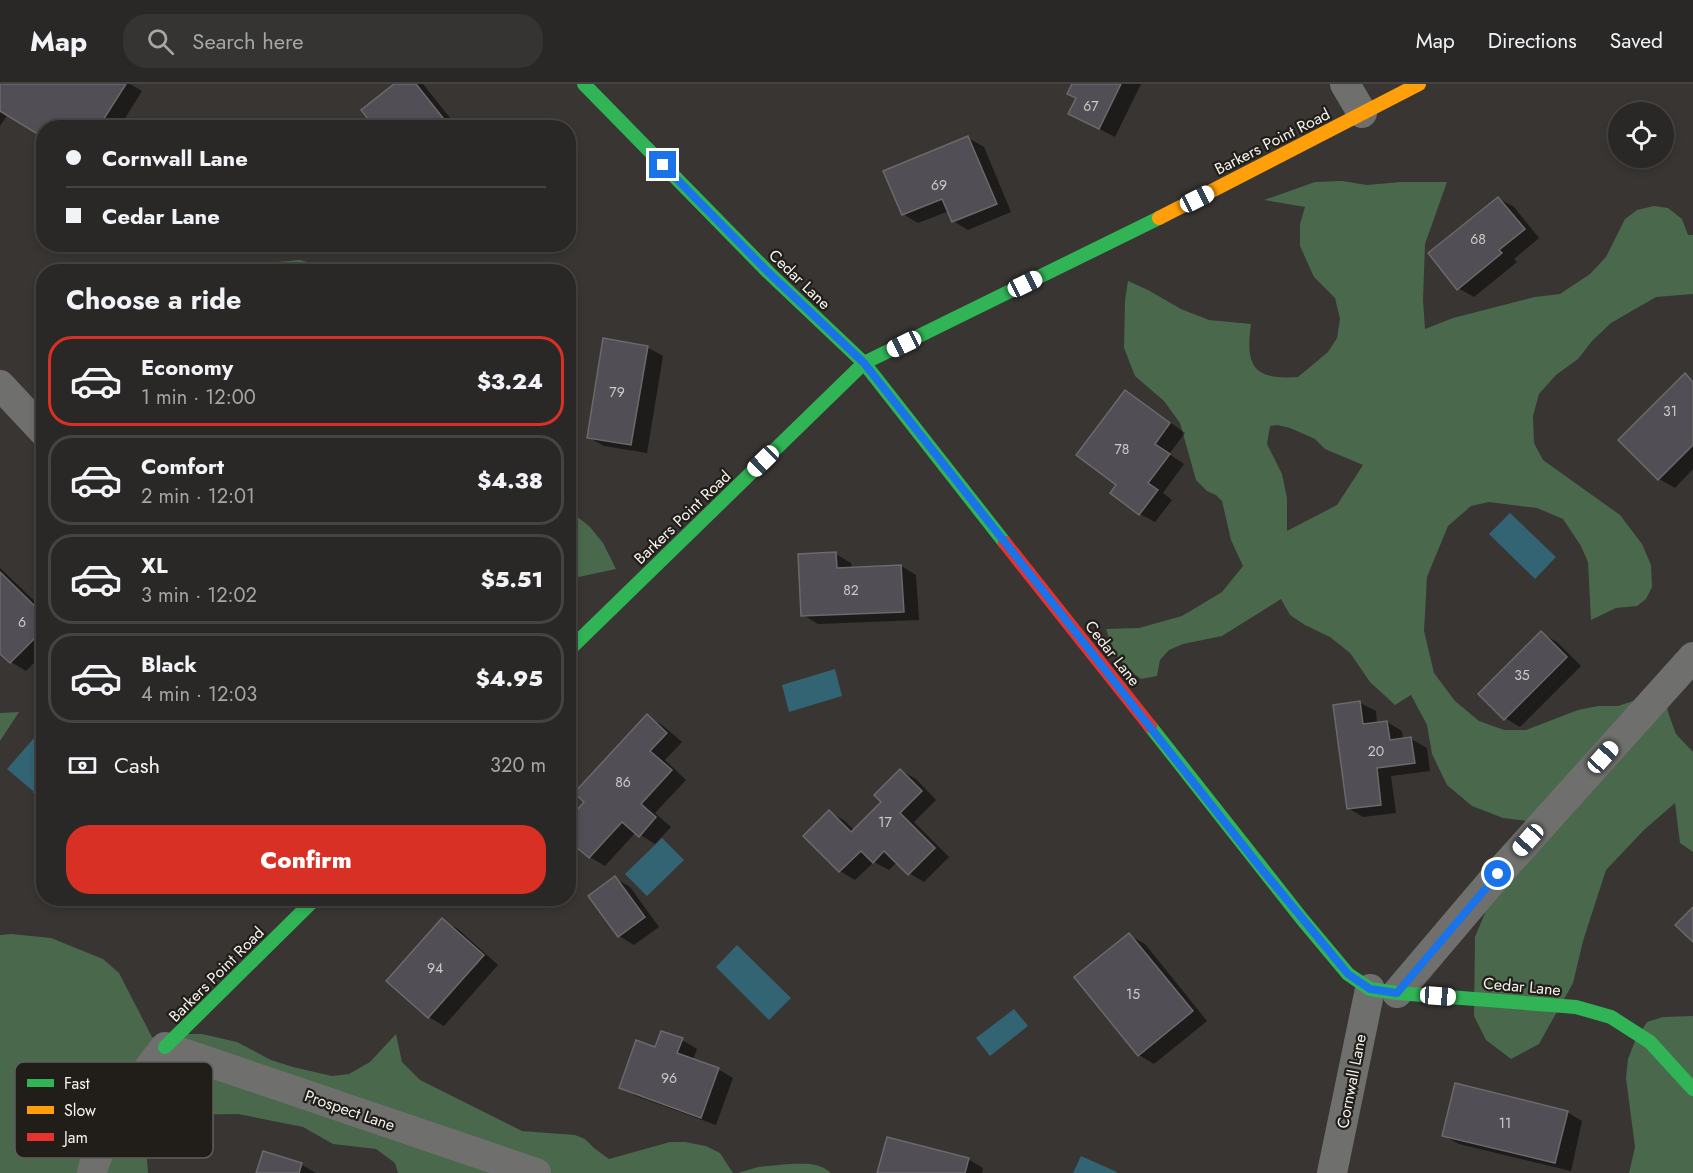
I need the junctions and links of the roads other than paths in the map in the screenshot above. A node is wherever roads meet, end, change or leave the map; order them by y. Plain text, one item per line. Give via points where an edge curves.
1 (584, 84) edge
2 (1345, 84) edge
3 (1419, 84) edge
4 (1362, 113) junction
5 (864, 363) junction
6 (0, 385) edge
7 (36, 423) edge
8 (576, 643) edge
9 (1693, 657) edge
10 (308, 906) edge
11 (1383, 991) junction
12 (165, 1047) junction
13 (153, 1062) edge
14 (209, 1062) edge
15 (213, 1063) edge
16 (1693, 1089) edge
17 (98, 1158) edge
18 (92, 1173) edge
19 (536, 1173) edge
20 (1332, 1173) edge

1 - 5 street, Cedar Lane via 768,272
2 - 4 street
3 - 4 street, Barkers Point Road
4 - 5 street, Barkers Point Road
5 - 8 street, Barkers Point Road
5 - 11 street, Cedar Lane via 1302,919 1348,974
6 - 7 street
9 - 11 street, Cornwall Lane via 1498,874
10 - 12 street, Barkers Point Road
11 - 16 street, Cedar Lane via 1576,1007 1611,1017 1650,1042
11 - 20 street, Cornwall Lane
12 - 13 street
12 - 14 street, Prospect Lane
15 - 19 street, Prospect Lane
17 - 18 street

